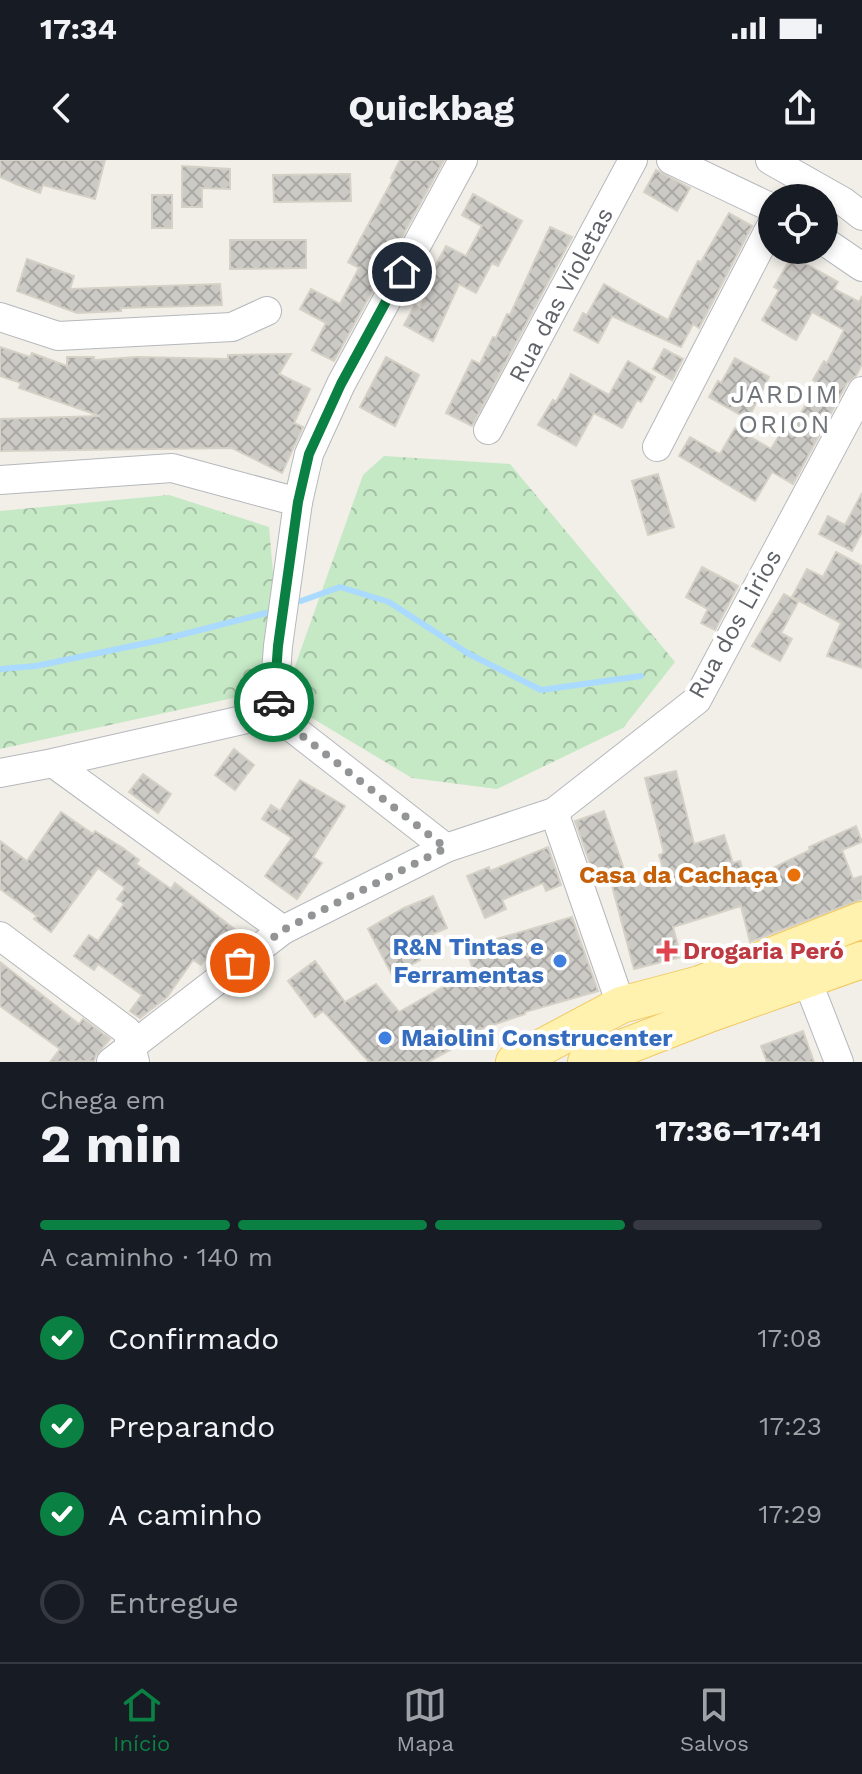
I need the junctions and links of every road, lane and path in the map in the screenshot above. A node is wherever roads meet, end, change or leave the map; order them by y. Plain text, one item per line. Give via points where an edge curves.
1 (463, 160) edge
2 (633, 160) edge
3 (671, 160) edge
4 (770, 160) edge
5 (758, 201) edge
6 (862, 216) edge
7 (758, 251) edge
8 (838, 251) edge
9 (862, 267) edge
10 (267, 311) dead end
11 (0, 317) edge
12 (862, 391) edge
13 (488, 430) dead end
14 (657, 447) dead end
15 (0, 480) edge
16 (298, 502) junction
17 (273, 713) junction
18 (53, 763) junction
19 (0, 773) edge
20 (554, 812) junction
21 (446, 848) junction
22 (861, 920) edge
23 (283, 930) junction
24 (0, 936) edge
25 (862, 960) edge
26 (807, 980) junction
27 (621, 1005) junction
28 (633, 1054) edge
29 (126, 1057) edge
30 (514, 1062) edge
31 (586, 1062) edge
32 (839, 1062) edge

1 - 16 street via 341,384 309,454
2 - 13 street, Rua das Violetas
3 - 5 street
4 - 6 street
7 - 14 street
8 - 9 street
10 - 11 street via 232,327 58,336
12 - 20 street, Rua dos Lirios via 697,700
15 - 16 street via 172,468
16 - 17 street
17 - 18 street
17 - 21 street
18 - 19 street
18 - 23 street
20 - 21 street, Rua dos Lirios
20 - 27 street
21 - 23 street, Rua dos Lirios
22 - 27 main road via 700,984
23 - 29 street, Rua dos Lirios
24 - 29 street via 127,1031
25 - 26 main road
26 - 28 main road
26 - 32 street
27 - 30 main road
28 - 31 main road

